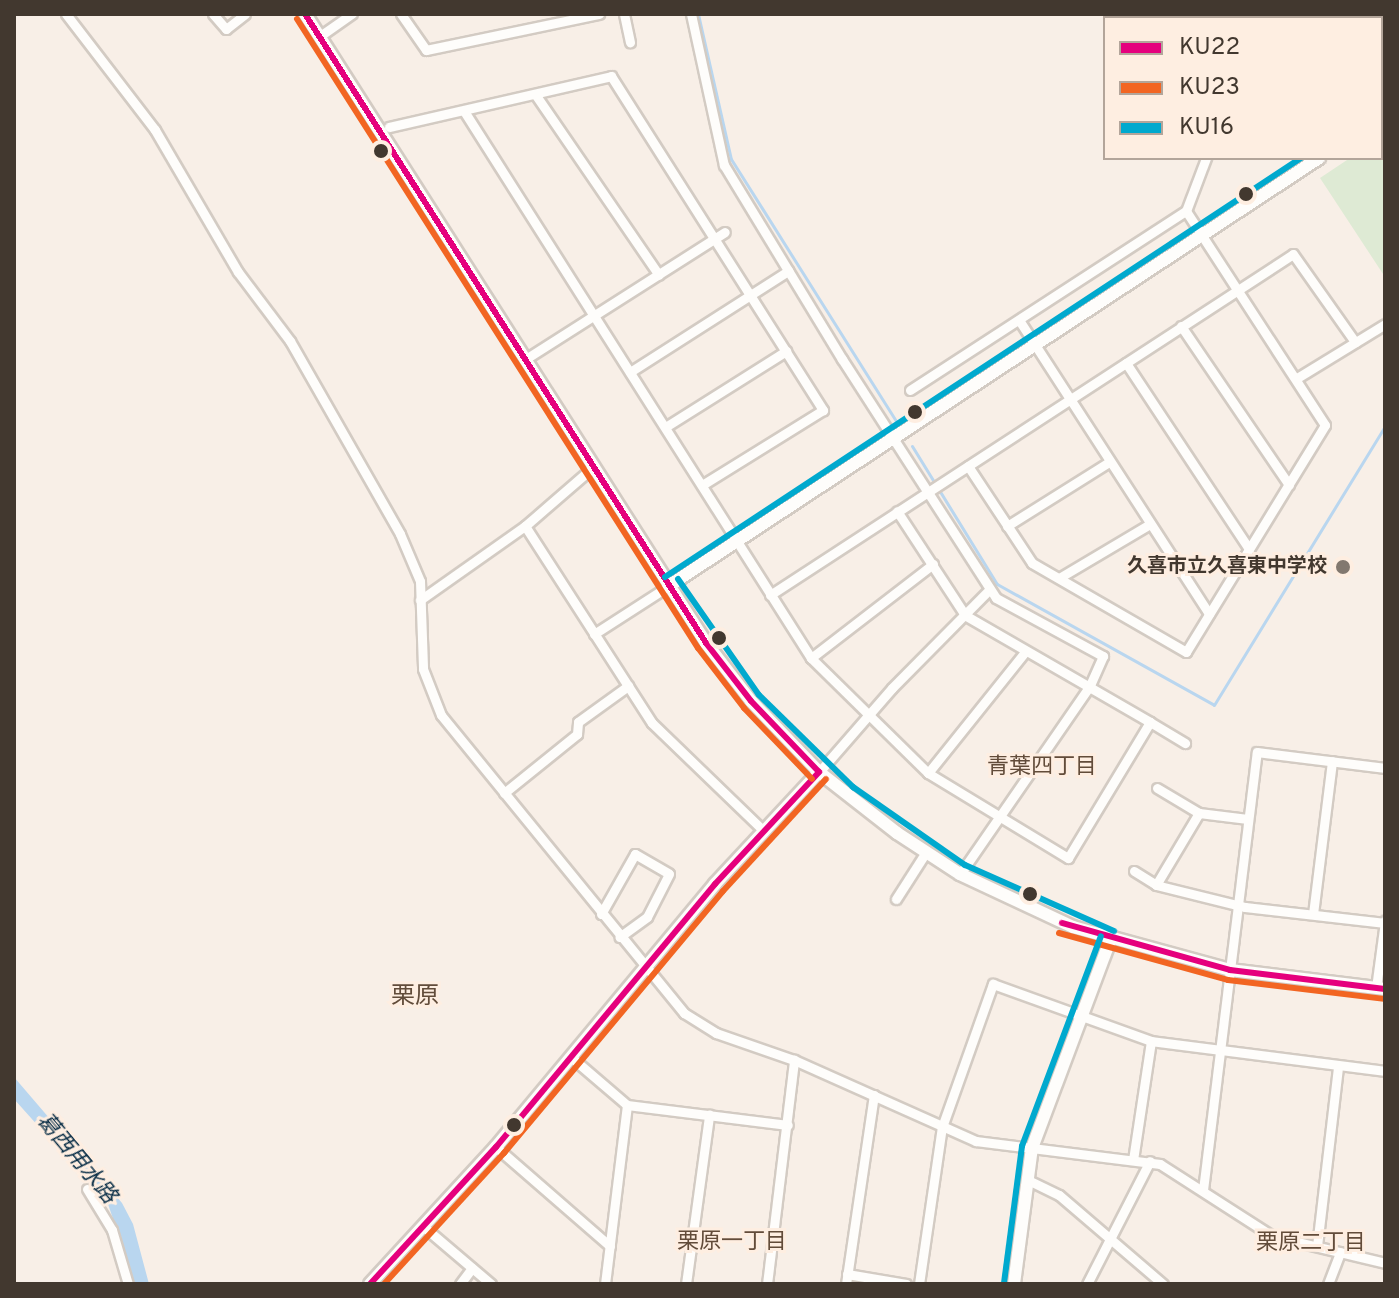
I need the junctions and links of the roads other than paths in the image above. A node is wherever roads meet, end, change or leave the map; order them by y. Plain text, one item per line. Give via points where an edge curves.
1 (213, 14) edge
2 (245, 14) edge
3 (305, 14) edge
4 (352, 14) edge
5 (401, 14) edge
6 (599, 14) edge
7 (624, 14) edge
8 (691, 14) edge
9 (73, 16) edge
10 (320, 36) junction
11 (630, 42) dead end
12 (535, 94) junction
13 (464, 111) junction
14 (389, 127) dead end
15 (1205, 160) edge
16 (1316, 160) edge
17 (1186, 211) junction
18 (725, 232) dead end
19 (1202, 235) junction
20 (714, 239) junction
21 (788, 271) junction
22 (659, 275) junction
23 (1237, 290) junction
24 (749, 295) junction
25 (593, 317) junction
26 (1019, 320) junction
27 (1385, 324) edge
28 (1181, 326) junction
29 (1355, 342) junction
30 (1035, 345) junction
31 (786, 351) junction
32 (524, 360) junction
33 (1126, 363) junction
34 (630, 372) junction
35 (1297, 378) junction
36 (910, 390) dead end
37 (1070, 400) junction
38 (667, 426) junction
39 (894, 438) junction
40 (1109, 462) junction
41 (968, 466) junction
42 (592, 468) junction
43 (702, 485) junction
44 (1289, 485) junction
45 (928, 490) junction
46 (897, 511) junction
47 (1150, 524) junction
48 (525, 526) junction
49 (1007, 526) junction
50 (736, 541) junction
51 (1249, 549) junction
52 (933, 564) junction
53 (1059, 578) junction
54 (670, 585) junction
55 (990, 589) junction
56 (770, 595) junction
57 (420, 600) junction
58 (1209, 614) junction
59 (965, 615) junction
60 (594, 634) junction
61 (1025, 652) junction
62 (811, 658) junction
63 (628, 686) junction
64 (1089, 687) junction
65 (868, 717) junction
66 (1150, 722) junction
67 (1185, 743) dead end
68 (1332, 761) junction
69 (1385, 768) edge
70 (819, 772) junction
71 (928, 773) junction
72 (1157, 788) dead end
73 (504, 793) junction
74 (1199, 813) junction
75 (998, 816) junction
76 (1248, 819) junction
77 (764, 831) junction
78 (926, 852) junction
79 (1134, 871) dead end
80 (960, 874) junction
81 (1156, 885) junction
82 (896, 899) dead end
83 (1238, 905) junction
84 (601, 914) junction
85 (1313, 914) junction
86 (1385, 922) edge
87 (619, 937) junction
88 (1110, 940) junction
89 (643, 968) junction
90 (1230, 970) junction
91 (1380, 989) edge
92 (1080, 1016) junction
93 (1151, 1041) junction
94 (1222, 1049) junction
95 (571, 1057) junction
96 (794, 1060) junction
97 (1338, 1066) junction
98 (1385, 1071) edge
99 (874, 1095) junction
100 (627, 1105) junction
101 (709, 1115) junction
102 (788, 1125) junction
103 (942, 1127) junction
104 (496, 1147) junction
105 (1032, 1148) junction
106 (1133, 1160) junction
107 (1150, 1161) junction
108 (1028, 1180) junction
109 (87, 1189) dead end
110 (1203, 1190) junction
111 (424, 1227) junction
112 (1112, 1238) junction
113 (610, 1246) junction
114 (1317, 1246) junction
115 (1340, 1252) junction
116 (1385, 1263) edge
117 (472, 1268) junction
118 (847, 1279) edge
119 (128, 1284) edge
120 (370, 1284) edge
121 (460, 1284) edge
122 (491, 1284) edge
123 (605, 1284) edge
124 (686, 1284) edge
125 (767, 1284) edge
126 (906, 1284) edge
127 (919, 1284) edge
128 (1014, 1284) edge
129 (1087, 1284) edge
130 (1163, 1284) edge
131 (1328, 1284) edge

1 - 2 street via 226,29
3 - 10 street
4 - 10 street
5 - 6 street via 426,50
7 - 11 street
8 - 21 street via 724,165
9 - 57 street via 155,130 238,272 290,341 417,566
10 - 32 street
12 - 13 street
12 - 20 street via 611,76
12 - 22 street
13 - 14 street
13 - 25 street
15 - 17 street
16 - 19 street
17 - 19 street
17 - 26 street
18 - 20 street
19 - 23 street
19 - 30 street
20 - 22 street
20 - 24 street
21 - 24 street
21 - 39 street
22 - 25 street
23 - 28 street
23 - 29 street via 1293,254
23 - 35 street
24 - 31 street
24 - 34 street
25 - 32 street
25 - 34 street
26 - 30 street
26 - 36 street
27 - 29 street
28 - 33 street
28 - 44 street
29 - 35 street
30 - 37 street
30 - 39 street
31 - 38 street
31 - 43 street via 823,410
32 - 42 street
33 - 37 street
33 - 51 street
34 - 38 street
35 - 44 street via 1325,425
37 - 40 street
37 - 41 street
38 - 43 street
39 - 45 street
39 - 50 street
40 - 47 street
40 - 49 street
41 - 45 street
41 - 49 street
42 - 48 street
42 - 54 street
43 - 50 street
44 - 51 street
45 - 46 street
45 - 55 street
46 - 52 street
46 - 56 street
47 - 53 street
47 - 58 street
48 - 57 street
48 - 60 street
49 - 53 street via 1032,563
50 - 54 street
50 - 56 street
51 - 58 street
52 - 59 street
52 - 62 street
53 - 58 street via 1186,652
54 - 60 street
54 - 70 street via 751,701
55 - 59 street
55 - 64 street via 996,598 1103,656
56 - 62 street
57 - 73 street via 423,669 441,715
59 - 61 street
59 - 65 street
60 - 63 street
61 - 64 street
61 - 71 street
62 - 65 street
63 - 73 street via 578,722 577,734
63 - 77 street via 652,723
64 - 66 street
64 - 75 street
65 - 70 street
65 - 71 street
66 - 67 street
66 - 75 street via 1068,858
68 - 69 street
68 - 76 street via 1257,752
68 - 85 street
70 - 77 street
70 - 78 street
71 - 75 street
72 - 74 street
73 - 84 street
74 - 76 street
74 - 81 street
75 - 80 street
76 - 83 street
77 - 89 street
78 - 80 street
78 - 82 street
79 - 81 street
80 - 88 street
81 - 83 street
83 - 85 street
83 - 90 street
84 - 87 street
84 - 87 street via 635,854 669,874 647,917
85 - 86 street
86 - 91 street
87 - 89 street
88 - 90 street
88 - 92 street
89 - 95 street
89 - 96 street via 684,1013 716,1033
90 - 91 street
90 - 94 street
92 - 93 street
92 - 103 street via 993,984
92 - 105 street
93 - 94 street
93 - 106 street
94 - 97 street
94 - 110 street
95 - 100 street
95 - 104 street
96 - 99 street
96 - 102 street
97 - 98 street
97 - 114 street
99 - 103 street
99 - 118 street
100 - 101 street
100 - 113 street
101 - 102 street
101 - 124 street
102 - 125 street
103 - 105 street via 976,1141
103 - 127 street
104 - 111 street
104 - 113 street
105 - 106 street
105 - 108 street
106 - 107 street
107 - 110 street
107 - 112 street
108 - 112 street via 1059,1195
108 - 128 street
109 - 119 street via 112,1230
110 - 114 street via 1272,1236
111 - 117 street
111 - 120 street
112 - 129 street
112 - 130 street
113 - 123 street
114 - 115 street
115 - 116 street
115 - 131 street
117 - 121 street
117 - 122 street
118 - 126 street

